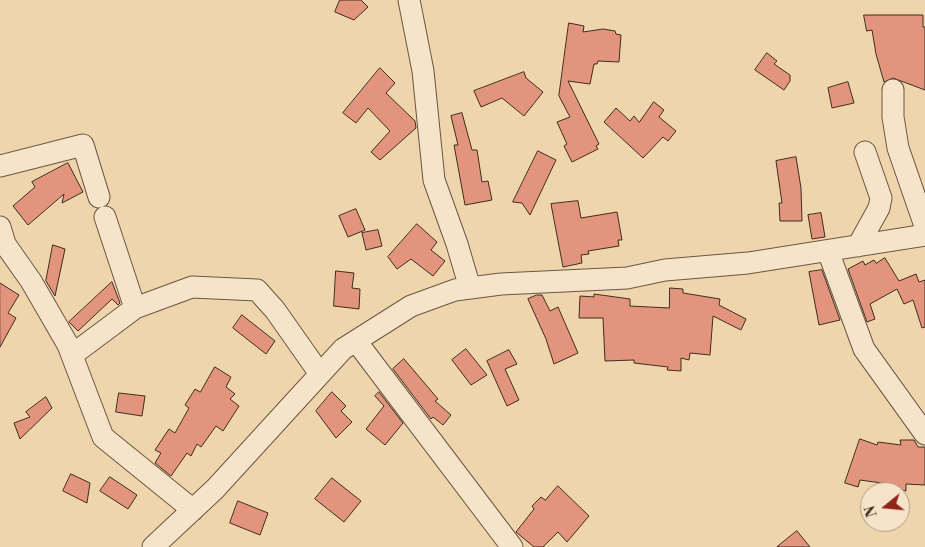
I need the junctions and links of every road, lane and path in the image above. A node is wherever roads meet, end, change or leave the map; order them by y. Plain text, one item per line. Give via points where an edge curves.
1 (409, 0) edge
2 (893, 90) dead end
3 (865, 152) dead end
4 (0, 166) edge
5 (925, 226) edge
6 (925, 235) edge
7 (2, 238) edge
8 (858, 246) junction
9 (828, 251) junction
10 (470, 288) junction
11 (135, 308) junction
12 (356, 341) junction
13 (72, 355) junction
14 (320, 374) junction
15 (925, 434) edge
16 (193, 510) junction
17 (153, 547) edge
18 (512, 547) edge

1 - 10 street via 423,71 434,180
2 - 5 street via 898,148
3 - 8 street via 881,198 879,208
4 - 11 street via 83,145
6 - 8 street
7 - 13 street via 32,281
8 - 9 street
9 - 10 street via 748,263 665,270 627,278
9 - 15 street via 864,349
10 - 12 street via 454,290 411,306
11 - 13 street
11 - 14 street via 192,287 257,290
12 - 14 street via 343,349
12 - 18 street
13 - 16 street via 102,437
14 - 16 street
16 - 17 street

